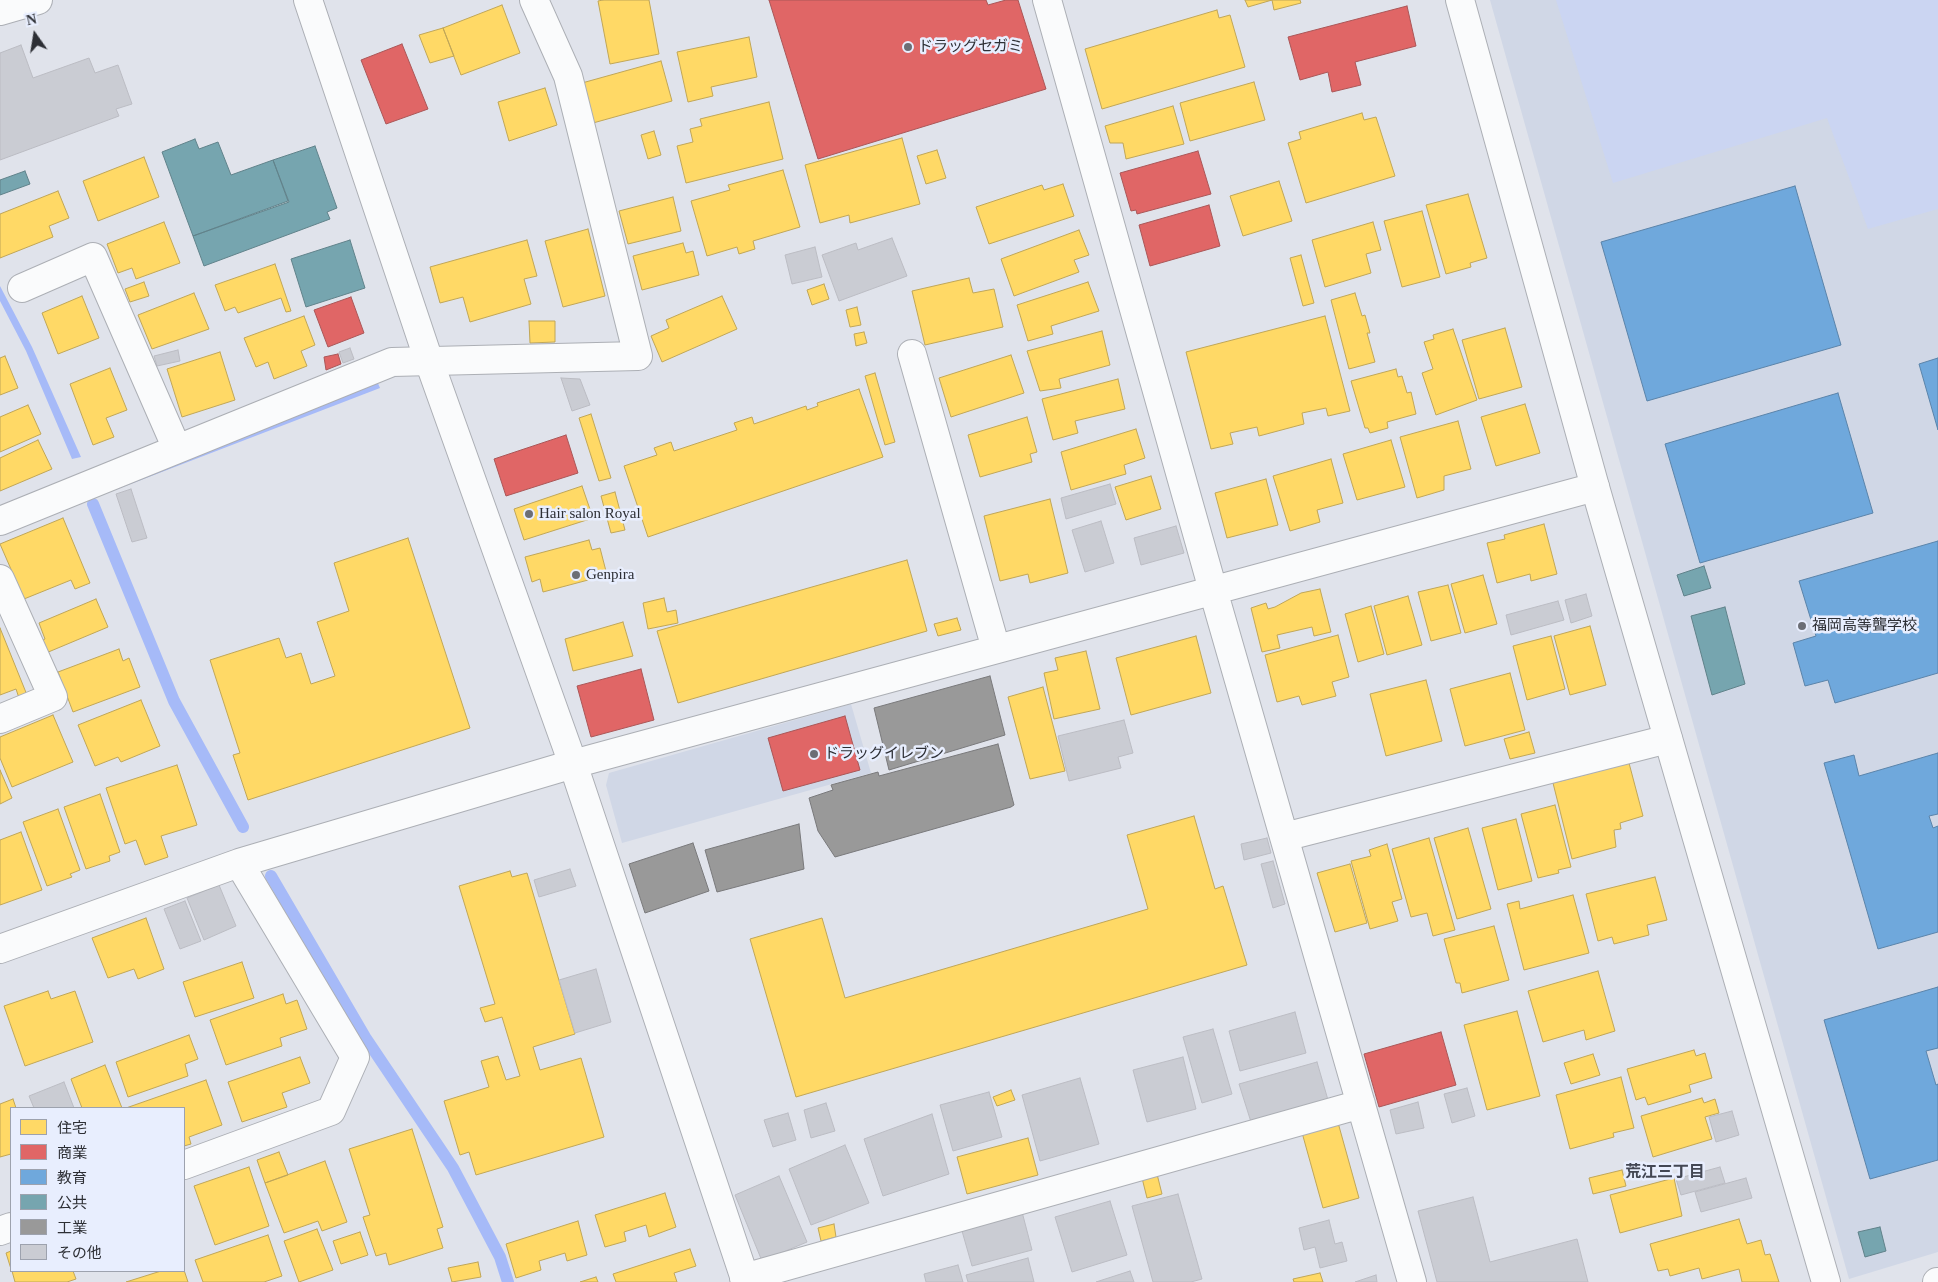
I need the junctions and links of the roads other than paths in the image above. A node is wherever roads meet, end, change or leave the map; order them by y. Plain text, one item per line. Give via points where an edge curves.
1 (38, 0) edge
2 (308, 0) edge
3 (534, 0) edge
4 (1048, 0) edge
5 (1460, 0) edge
6 (0, 11) edge
7 (22, 288) dead end
8 (912, 354) dead end
9 (429, 360) junction
10 (177, 449) junction
11 (1595, 487) junction
12 (0, 521) edge
13 (0, 579) edge
14 (1213, 590) junction
15 (996, 649) junction
16 (0, 719) edge
17 (1668, 739) junction
18 (573, 764) junction
19 (1284, 837) junction
20 (239, 863) junction
21 (0, 949) edge
22 (1361, 1104) junction
23 (185, 1165) edge
24 (745, 1280) edge
25 (1412, 1282) edge
26 (1826, 1282) edge

1 - 6 street
2 - 9 street
3 - 9 street via 568,76 638,356
4 - 14 street
5 - 11 street
7 - 10 street via 94,257
8 - 15 street
9 - 10 street via 392,362
9 - 18 street
10 - 12 street
11 - 14 street
11 - 17 street
13 - 16 street via 53,697
14 - 15 street
14 - 19 street
15 - 18 street
17 - 19 street
17 - 26 street
18 - 20 street
18 - 24 street
19 - 22 street
20 - 21 street
20 - 23 street via 355,1057 331,1112
22 - 24 street
22 - 25 street

